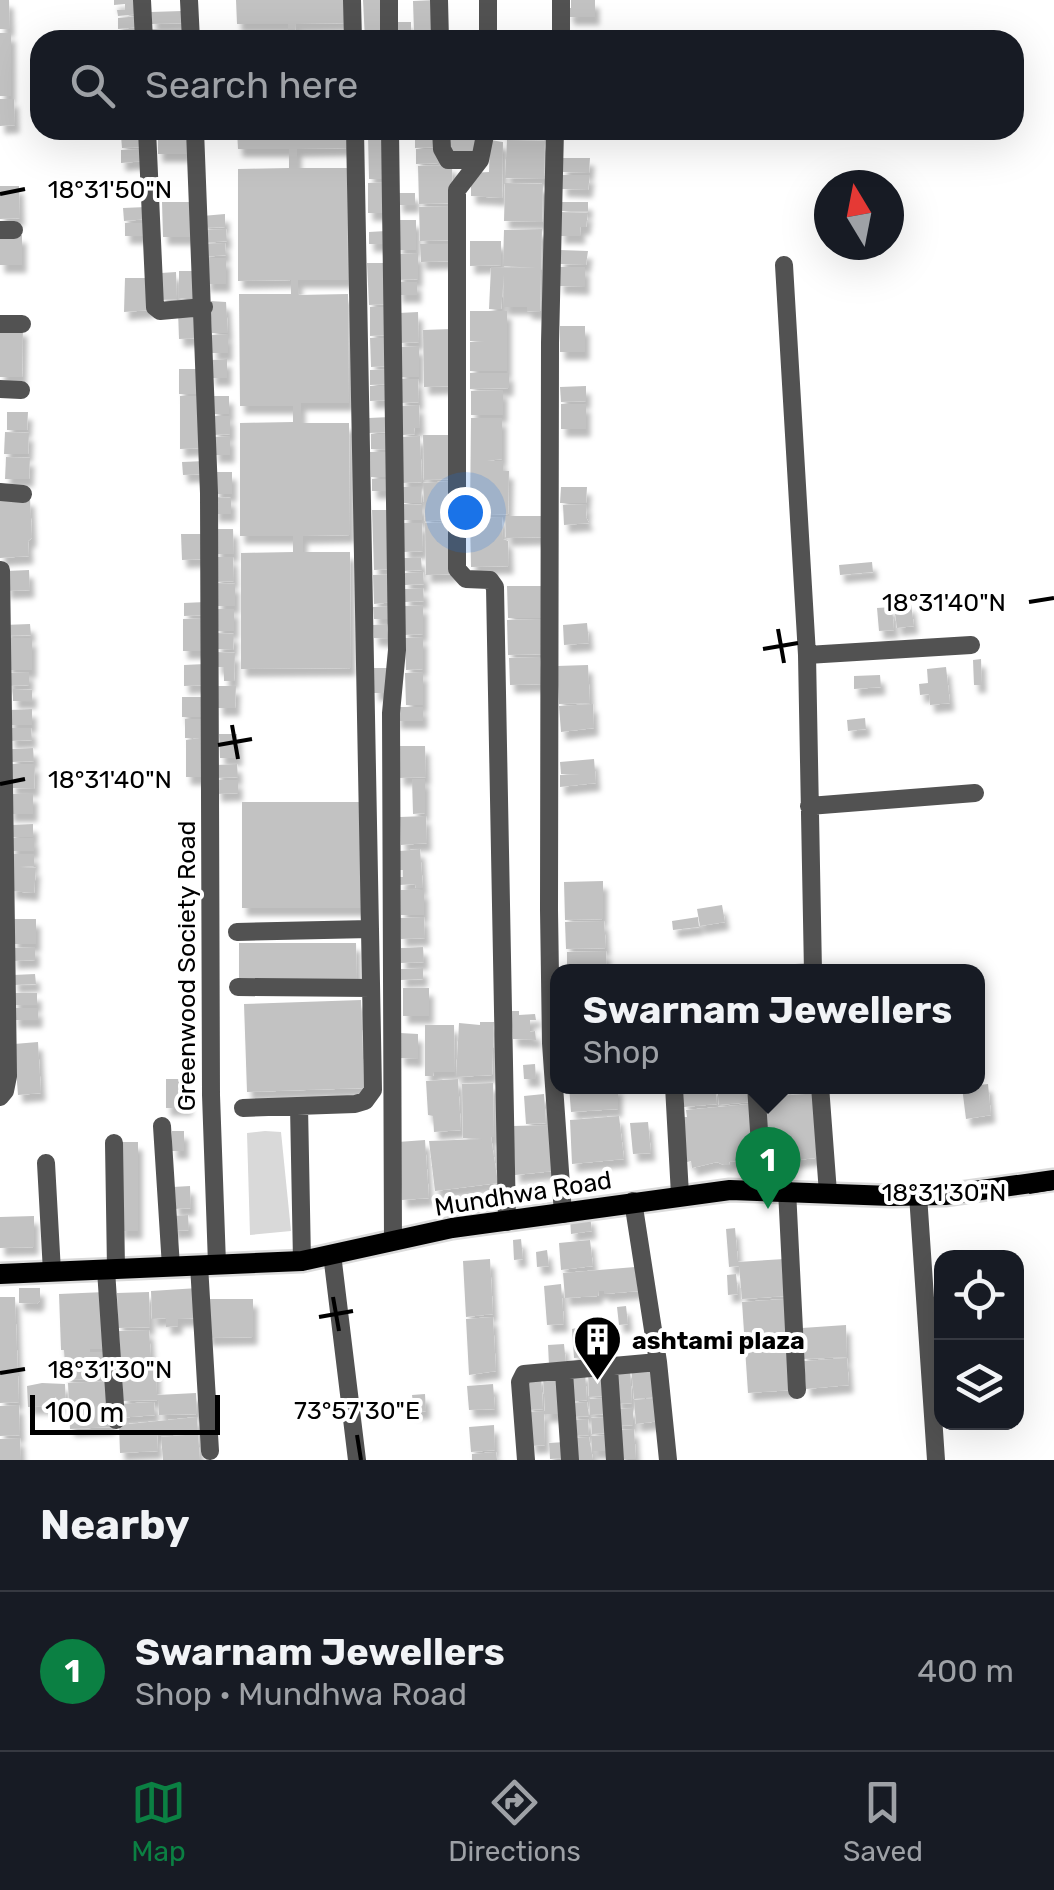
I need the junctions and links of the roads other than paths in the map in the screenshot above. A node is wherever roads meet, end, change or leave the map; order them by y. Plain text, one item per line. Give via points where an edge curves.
1 (142, 0) edge
2 (189, 0) edge
3 (352, 0) edge
4 (389, 0) edge
5 (439, 0) edge
6 (488, 0) edge
7 (561, 0) edge
8 (144, 30) edge
9 (190, 30) edge
10 (353, 30) edge
11 (389, 30) edge
12 (440, 30) edge
13 (488, 30) edge
14 (560, 30) edge
15 (147, 140) edge
16 (196, 140) edge
17 (355, 140) edge
18 (390, 140) edge
19 (442, 140) edge
20 (484, 140) edge
21 (555, 140) edge
22 (480, 160) junction
23 (784, 265) dead end
24 (204, 307) junction
25 (0, 324) edge
26 (22, 324) dead end
27 (0, 389) edge
28 (21, 390) dead end
29 (0, 492) edge
30 (22, 494) dead end
31 (1, 570) edge
32 (971, 645) dead end
33 (807, 655) junction
34 (1, 769) edge
35 (975, 793) dead end
36 (810, 806) junction
37 (370, 928) junction
38 (236, 932) dead end
39 (813, 964) edge
40 (550, 976) edge
41 (238, 988) dead end
42 (371, 988) junction
43 (555, 1094) edge
44 (674, 1094) edge
45 (757, 1094) edge
46 (821, 1094) edge
47 (0, 1097) edge
48 (299, 1106) junction
49 (242, 1108) dead end
50 (162, 1126) dead end
51 (114, 1143) dead end
52 (46, 1163) dead end
53 (1054, 1180) edge
54 (763, 1190) junction
55 (787, 1190) junction
56 (828, 1192) junction
57 (680, 1195) junction
58 (918, 1196) junction
59 (633, 1202) junction
60 (563, 1214) junction
61 (507, 1222) junction
62 (393, 1241) junction
63 (332, 1254) junction
64 (302, 1261) junction
65 (208, 1265) junction
66 (172, 1266) junction
67 (111, 1270) junction
68 (52, 1272) junction
69 (0, 1274) edge
70 (658, 1362) junction
71 (608, 1368) junction
72 (564, 1372) junction
73 (797, 1390) dead end
74 (116, 1420) dead end
75 (210, 1451) dead end
76 (358, 1460) edge
77 (526, 1460) edge
78 (570, 1460) edge
79 (615, 1460) edge
80 (668, 1460) edge
81 (936, 1460) edge

1 - 8 street
2 - 9 street
3 - 10 street
4 - 11 street
5 - 12 street
6 - 13 street
7 - 14 street
15 - 24 street via 155,306
16 - 24 street, Greenwood Society Road
17 - 37 street
18 - 62 street
19 - 22 street via 448,160
20 - 22 street
21 - 40 street
22 - 61 street via 458,190 457,568 466,579 490,580 496,587
23 - 33 street
24 - 65 street, Greenwood Society Road
25 - 26 street
27 - 28 street
29 - 30 street
31 - 34 street
32 - 33 street
33 - 36 street
34 - 47 street via 8,1076
35 - 36 street
36 - 39 street
37 - 38 street
37 - 42 street
41 - 42 street
42 - 48 street via 370,1096 356,1104
43 - 60 street
44 - 57 street
45 - 54 street
46 - 56 street
48 - 49 street
48 - 64 street
50 - 66 street
51 - 67 street
52 - 68 street
53 - 58 main road, Mundhwa Road
54 - 55 main road, Mundhwa Road
54 - 57 main road, Mundhwa Road
55 - 56 main road, Mundhwa Road
55 - 73 street
56 - 58 main road, Mundhwa Road
57 - 59 main road, Mundhwa Road
58 - 81 street
59 - 60 main road, Mundhwa Road
59 - 70 street
60 - 61 main road, Mundhwa Road
61 - 62 main road, Mundhwa Road
62 - 63 main road, Mundhwa Road
63 - 64 main road, Mundhwa Road
63 - 76 street
64 - 65 main road, Mundhwa Road
65 - 66 main road, Mundhwa Road
65 - 75 street, Greenwood Society Road
66 - 67 main road, Mundhwa Road
67 - 68 main road, Mundhwa Road
67 - 74 street
68 - 69 main road, Mundhwa Road
70 - 71 street
70 - 80 street
71 - 72 street
71 - 79 street
72 - 77 street via 520,1378
72 - 78 street

